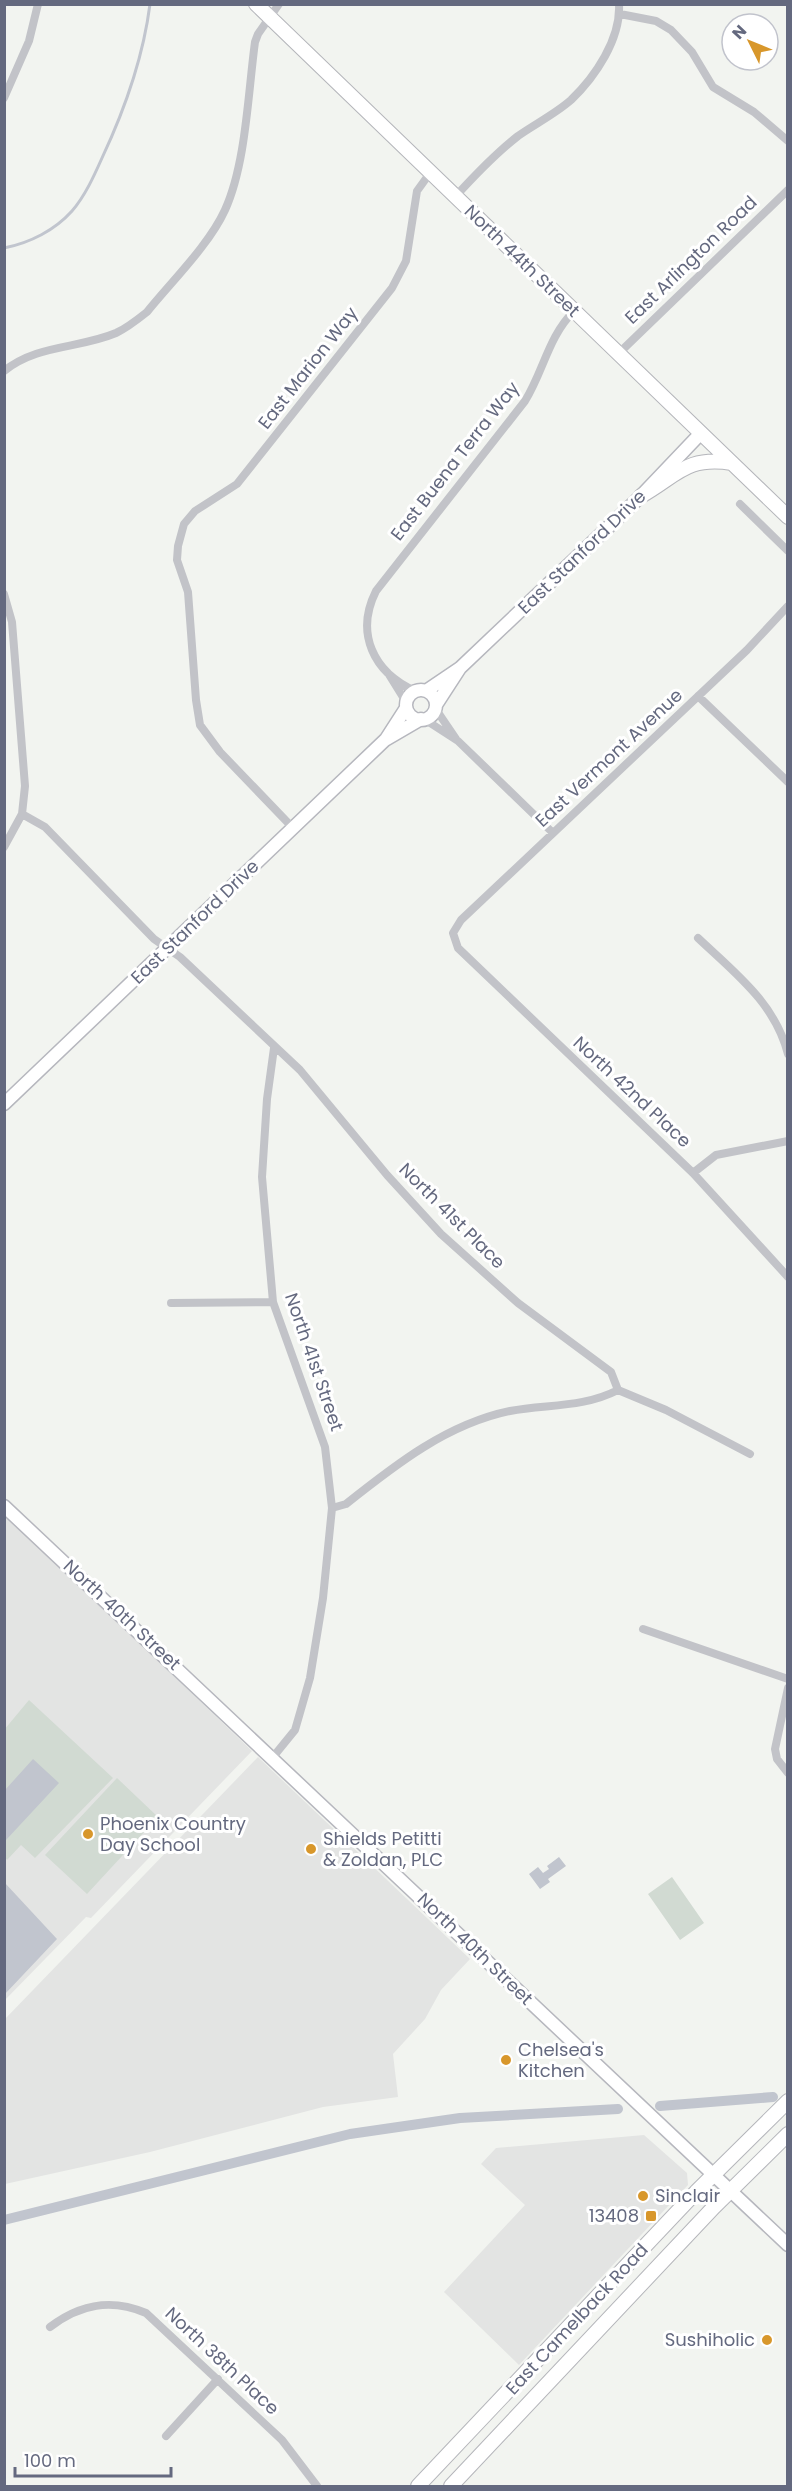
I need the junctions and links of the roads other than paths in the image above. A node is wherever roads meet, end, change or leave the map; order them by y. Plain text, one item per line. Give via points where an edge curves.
1 (38, 4) edge
2 (256, 4) edge
3 (279, 4) edge
4 (620, 9) edge
5 (268, 17) junction
6 (4, 98) edge
7 (788, 141) edge
8 (430, 173) junction
9 (788, 190) edge
10 (455, 196) junction
11 (574, 311) junction
12 (618, 354) junction
13 (4, 371) edge
14 (701, 433) junction
15 (732, 463) junction
16 (641, 496) junction
17 (740, 504) dead end
18 (788, 517) edge
19 (788, 551) edge
20 (4, 594) edge
21 (788, 606) edge
22 (460, 668) junction
23 (388, 673) junction
24 (420, 691) junction
25 (698, 696) junction
26 (406, 705) junction
27 (435, 706) junction
28 (423, 719) junction
29 (385, 740) junction
30 (458, 741) junction
31 (788, 782) edge
32 (22, 814) junction
33 (293, 828) junction
34 (553, 833) junction
35 (4, 847) edge
36 (453, 933) joint
37 (698, 938) dead end
38 (168, 948) junction
39 (274, 1048) junction
40 (788, 1054) edge
41 (4, 1104) edge
42 (788, 1141) edge
43 (693, 1173) junction
44 (788, 1277) edge
45 (273, 1302) junction
46 (171, 1303) dead end
47 (618, 1390) junction
48 (750, 1455) dead end
49 (4, 1506) edge
50 (332, 1508) junction
51 (643, 1629) dead end
52 (788, 1679) edge
53 (788, 1688) edge
54 (273, 1757) junction
55 (788, 1773) edge
56 (788, 2101) edge
57 (788, 2134) edge
58 (713, 2175) junction
59 (730, 2191) junction
60 (788, 2245) edge
61 (50, 2327) dead end
62 (218, 2379) junction
63 (512, 2387) junction
64 (528, 2405) junction
65 (166, 2436) dead end
66 (317, 2487) edge
67 (418, 2487) edge
68 (451, 2487) edge

1 - 6 street via 29,41
2 - 5 main road, North 44th Street
3 - 5 street
4 - 7 street via 671,30 692,52 713,87 759,115
4 - 10 street via 599,68 570,100 517,137
5 - 8 main road, North 44th Street
5 - 13 street via 255,42 237,179 225,211 210,234 147,312 134,322 105,337 48,348
8 - 10 main road, North 44th Street
8 - 33 street, East Marion Way via 417,191 406,261 392,288 237,484 204,504 184,524 178,546 177,560 188,592 200,725 220,752
9 - 12 street, East Arlington Road
10 - 11 main road, North 44th Street
11 - 12 main road, North 44th Street
11 - 23 street, East Buena Terra Way via 555,332 542,371 525,400 376,591 366,632 372,652
12 - 14 main road, North 44th Street
14 - 15 main road, North 44th Street
14 - 16 street, East Stanford Drive
15 - 16 main road via 695,462
15 - 18 main road, North 44th Street
16 - 22 street, East Stanford Drive
17 - 19 street
20 - 32 street via 12,622 20,698
21 - 25 street, East Vermont Avenue
22 - 24 street, East Stanford Drive
22 - 27 street, East Stanford Drive
23 - 24 street
23 - 26 street
24 - 26 street, East Stanford Drive
24 - 27 street via 433,697
25 - 31 street
25 - 34 street, East Vermont Avenue
26 - 28 street via 411,716
26 - 29 street, East Stanford Drive
27 - 28 street, East Stanford Drive via 430,716
27 - 30 street
28 - 29 street, East Stanford Drive
28 - 30 street
29 - 33 street, East Stanford Drive
30 - 34 street
32 - 35 street
32 - 38 street, North 41st Place via 45,827 154,939
33 - 38 street, East Stanford Drive
34 - 36 street, East Vermont Avenue via 461,920
36 - 43 street, North 42nd Place via 458,948
37 - 40 street via 762,1000 779,1027
38 - 39 street, North 41st Place
38 - 41 street, East Stanford Drive
39 - 45 street, North 41st Street via 262,1177
39 - 47 street, North 41st Place via 313,1084 441,1234 518,1303 611,1372
42 - 43 street via 716,1155
43 - 44 street, North 42nd Place
45 - 46 street
45 - 50 street, North 41st Street via 325,1447
47 - 48 street via 666,1410
47 - 50 street via 587,1403 510,1411 475,1422 425,1445 346,1504
49 - 54 street, North 40th Street
50 - 54 street, North 41st Street via 310,1678 295,1730
51 - 52 street
53 - 55 street via 777,1738 777,1759
54 - 58 street, North 40th Street
56 - 58 main road, East Camelback Road
57 - 59 main road, East Camelback Road
58 - 59 street, North 40th Street
58 - 63 main road, East Camelback Road
59 - 60 street, North 40th Street
59 - 64 main road, East Camelback Road
61 - 62 street, North 38th Place via 71,2312 92,2306 107,2303 131,2307 152,2317
62 - 65 street
62 - 66 street, North 38th Place via 282,2440
63 - 64 main road
63 - 67 main road, East Camelback Road
64 - 68 main road, East Camelback Road

